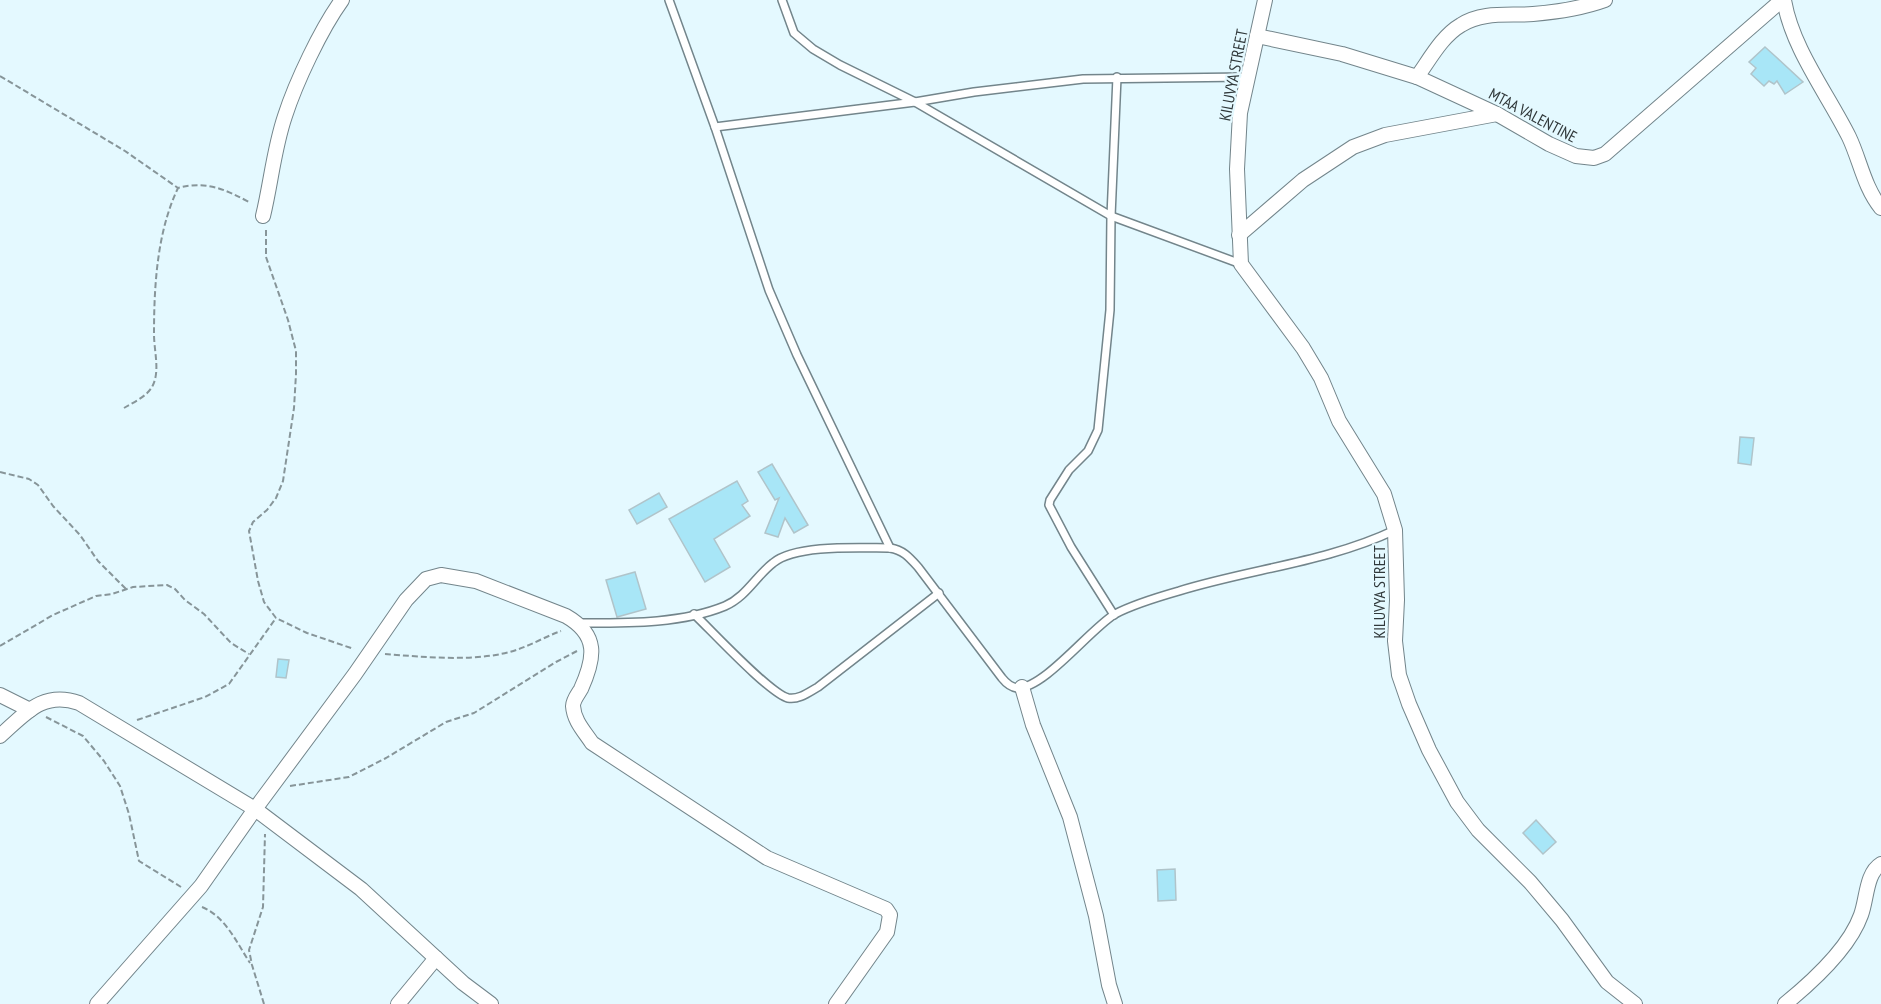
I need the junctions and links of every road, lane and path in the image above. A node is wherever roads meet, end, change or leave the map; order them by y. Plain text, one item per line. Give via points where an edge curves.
1 (342, 0) edge
2 (669, 0) edge
3 (782, 0) edge
4 (1265, 0) edge
5 (1605, 0) edge
6 (1783, 0) edge
7 (1257, 36) junction
8 (0, 76) edge
9 (1117, 77) junction
10 (1247, 77) junction
11 (1417, 77) junction
12 (915, 102) junction
13 (1497, 114) junction
14 (715, 127) junction
15 (178, 188) junction
16 (1881, 208) edge
17 (263, 216) junction
18 (1111, 216) junction
19 (1239, 235) junction
20 (1241, 264) junction
21 (124, 408) dead end
22 (0, 472) edge
23 (1395, 530) junction
24 (890, 548) junction
25 (126, 589) junction
26 (939, 593) junction
27 (694, 614) junction
28 (1114, 615) junction
29 (276, 618) junction
30 (579, 623) junction
31 (592, 644) junction
32 (0, 646) edge
33 (249, 654) junction
34 (369, 654) junction
35 (1022, 687) junction
36 (0, 695) edge
37 (30, 710) junction
38 (120, 726) junction
39 (0, 736) edge
40 (270, 789) junction
41 (260, 813) junction
42 (1881, 864) edge
43 (191, 898) junction
44 (436, 958) junction
45 (252, 965) junction
46 (97, 1004) edge
47 (264, 1004) edge
48 (398, 1004) edge
49 (491, 1004) edge
50 (837, 1004) edge
51 (1115, 1004) edge
52 (1635, 1004) edge
53 (1785, 1004) edge

1 - 17 street via 317,44 284,118
2 - 14 lane
3 - 12 lane via 794,33 813,49
4 - 7 street, KILUVYA STREET
5 - 11 street via 1533,14 1478,17 1443,40
6 - 13 street, MTAA VALENTINE via 1605,154 1594,158 1576,156
6 - 16 street via 1789,23
7 - 10 street, KILUVYA STREET
7 - 11 street, MTAA VALENTINE via 1342,54
8 - 15 path via 125,151
9 - 10 lane
9 - 12 lane
9 - 18 lane
10 - 19 street, KILUVYA STREET via 1240,113 1237,169
11 - 13 street, MTAA VALENTINE
12 - 14 lane
12 - 18 lane
13 - 19 street via 1385,135 1353,147 1303,180
14 - 24 lane via 769,291
15 - 17 path via 208,184 250,202
15 - 21 path via 167,211 161,243 154,307 154,384 149,392
17 - 29 path via 266,257 296,351 294,408 283,481 276,498 249,531 264,602
18 - 20 lane
18 - 28 lane via 1110,310 1098,430 1088,451 1069,470 1049,505
19 - 20 street, KILUVYA STREET
20 - 23 street, KILUVYA STREET via 1304,348 1339,421 1384,494
22 - 25 path via 29,479 38,486 98,561
23 - 28 lane via 1367,544 1207,582
23 - 52 street, KILUVYA STREET via 1395,641 1399,675 1429,750 1457,802 1478,830 1530,882 1607,982
24 - 26 lane via 907,555
24 - 27 lane via 828,549 789,555 774,562 729,604
25 - 32 path via 78,603
25 - 33 path via 167,585 176,589 231,642
26 - 27 lane via 818,687 791,699 763,681
26 - 35 lane via 1009,686
27 - 30 lane via 645,621
28 - 35 lane via 1059,664
29 - 33 path
29 - 34 path
30 - 31 street
30 - 34 path via 518,650 495,655 443,658
30 - 34 street via 476,581 441,575 426,579 405,600
31 - 40 path via 474,713 446,722 349,777
31 - 50 street via 591,663 573,703 576,720 592,743 767,858 886,909 890,915 887,932
33 - 38 path via 229,684 213,693
34 - 40 street
35 - 51 street via 1070,817
36 - 37 street
37 - 38 street via 46,700 67,699
37 - 39 street
37 - 43 path via 83,736 105,760 120,786 139,861
38 - 41 street
40 - 41 street
41 - 43 street
41 - 44 street via 360,889
41 - 45 path via 263,907 249,950
42 - 53 street via 1872,873 1855,929 1815,980
43 - 45 path via 221,920
43 - 46 street
44 - 48 street
44 - 49 street
45 - 47 path

